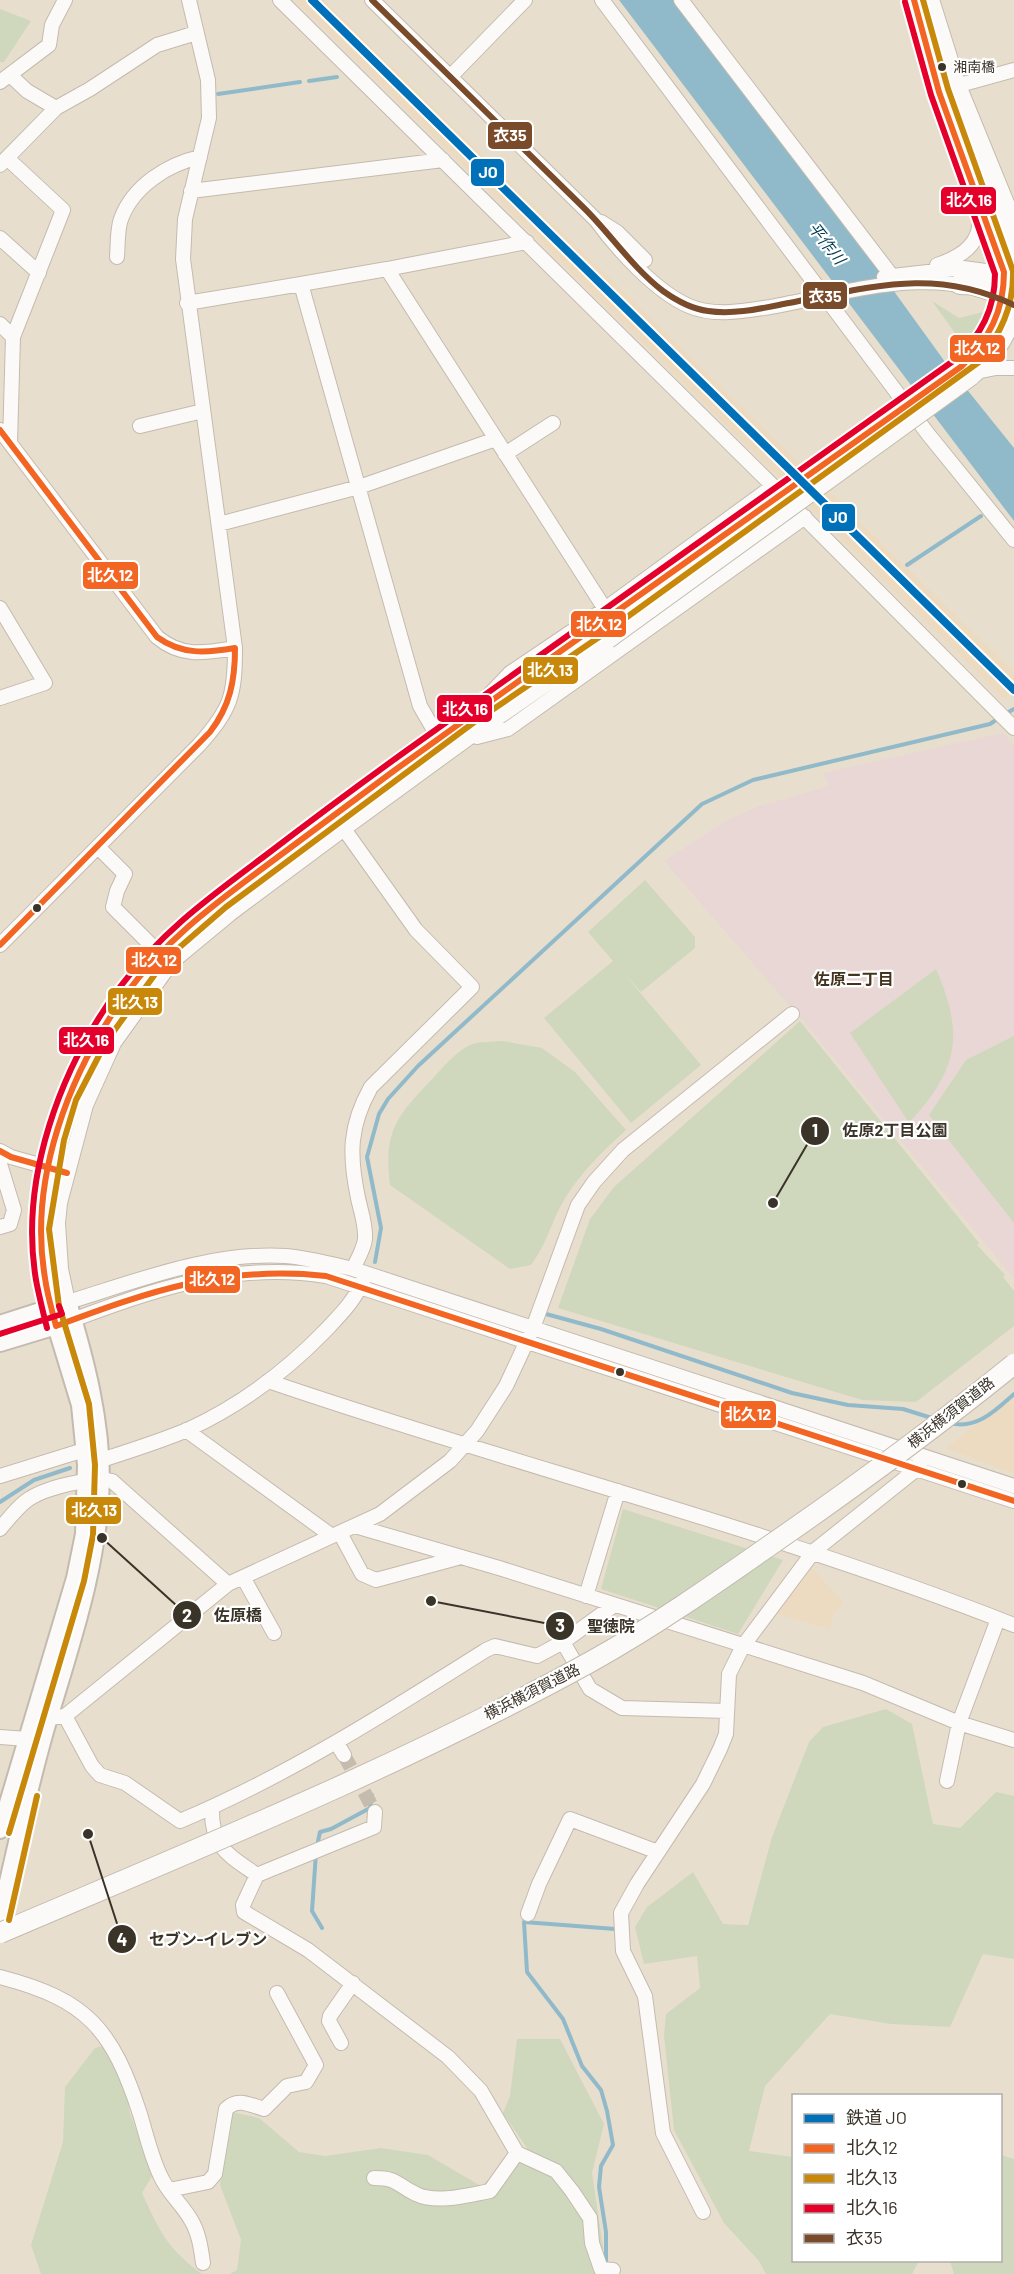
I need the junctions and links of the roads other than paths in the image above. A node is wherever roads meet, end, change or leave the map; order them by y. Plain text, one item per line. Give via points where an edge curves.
1 (65, 0) edge
2 (189, 0) edge
3 (280, 0) edge
4 (372, 0) edge
5 (525, 0) edge
6 (602, 0) edge
7 (681, 0) edge
8 (914, 0) edge
9 (929, 0) edge
10 (196, 33) junction
11 (1014, 70) edge
12 (450, 77) junction
13 (5, 79) edge
14 (956, 86) junction
15 (56, 108) junction
16 (977, 139) junction
17 (200, 157) junction
18 (443, 160) junction
19 (3, 161) edge
20 (191, 190) junction
21 (980, 209) junction
22 (1014, 228) edge
23 (0, 238) edge
24 (527, 242) junction
25 (1014, 247) edge
26 (117, 257) dead end
27 (387, 268) junction
28 (39, 273) junction
29 (1009, 275) edge
30 (894, 279) junction
31 (301, 284) junction
32 (960, 284) junction
33 (826, 292) junction
34 (1010, 299) edge
35 (187, 303) junction
36 (1014, 316) edge
37 (0, 324) edge
38 (13, 337) junction
39 (1014, 368) edge
40 (976, 375) junction
41 (203, 411) junction
42 (553, 423) dead end
43 (140, 426) dead end
44 (0, 430) edge
45 (496, 439) junction
46 (10, 443) junction
47 (505, 454) junction
48 (773, 486) junction
49 (359, 487) junction
50 (751, 502) junction
51 (805, 517) junction
52 (219, 524) junction
53 (782, 534) junction
54 (1014, 540) edge
55 (0, 608) edge
56 (604, 609) junction
57 (235, 648) junction
58 (0, 698) edge
59 (468, 717) junction
60 (1014, 728) edge
61 (438, 739) junction
62 (466, 740) junction
63 (448, 752) junction
64 (344, 829) junction
65 (98, 847) junction
66 (0, 945) edge
67 (159, 953) junction
68 (792, 1014) dead end
69 (0, 1151) edge
70 (0, 1164) edge
71 (49, 1168) junction
72 (67, 1173) junction
73 (0, 1227) edge
74 (360, 1276) junction
75 (68, 1302) junction
76 (50, 1308) junction
77 (73, 1320) junction
78 (0, 1324) edge
79 (56, 1326) junction
80 (530, 1335) junction
81 (0, 1343) edge
82 (1014, 1364) edge
83 (1014, 1374) edge
84 (268, 1382) junction
85 (186, 1430) junction
86 (465, 1444) junction
87 (923, 1454) junction
88 (91, 1467) junction
89 (918, 1468) junction
90 (4, 1474) edge
91 (0, 1485) edge
92 (1014, 1486) edge
93 (618, 1491) junction
94 (1014, 1501) edge
95 (355, 1526) junction
96 (0, 1529) edge
97 (336, 1534) junction
98 (814, 1551) junction
99 (461, 1557) junction
100 (243, 1577) junction
101 (228, 1584) junction
102 (586, 1596) junction
103 (613, 1606) junction
104 (998, 1619) junction
105 (1014, 1625) edge
106 (274, 1633) dead end
107 (563, 1642) junction
108 (743, 1646) junction
109 (727, 1711) junction
110 (57, 1717) junction
111 (959, 1723) junction
112 (0, 1737) edge
113 (28, 1739) junction
114 (1014, 1740) edge
115 (336, 1742) junction
116 (344, 1755) tunnel mouth
117 (947, 1781) dead end
118 (212, 1808) junction
119 (375, 1812) dead end
120 (0, 1830) edge
121 (658, 1852) junction
122 (256, 1875) junction
123 (528, 1914) dead end
124 (0, 1918) edge
125 (0, 1933) edge
126 (0, 1941) edge
127 (0, 1977) edge
128 (353, 1983) junction
129 (277, 1994) dead end
130 (341, 2043) dead end
131 (517, 2153) junction
132 (374, 2178) dead end
133 (169, 2190) junction
134 (703, 2212) dead end
135 (203, 2263) dead end
136 (613, 2270) dead end

1 - 13 street via 52,25 49,45
2 - 10 street
3 - 18 street
4 - 12 street
5 - 12 street
6 - 33 street
7 - 30 street
8 - 21 highway via 939,92
9 - 14 highway
10 - 15 street via 157,45
10 - 17 street via 209,95 209,117
11 - 14 street
12 - 33 street via 596,220 617,232 674,287 694,299 716,304 739,303
13 - 15 street
14 - 16 highway
15 - 19 street
16 - 22 highway
16 - 25 highway via 993,195
16 - 29 highway via 986,198 1008,255
17 - 20 street
17 - 26 street via 178,162 134,194 120,220
18 - 20 street
18 - 24 street
19 - 28 street via 63,210
20 - 35 street via 183,259
21 - 29 highway
21 - 30 street via 979,232 972,246 960,256
23 - 28 street
24 - 27 street
24 - 48 street
27 - 31 street
27 - 45 street
28 - 38 street
29 - 30 street via 963,268
29 - 32 highway via 983,283
29 - 34 highway
30 - 32 street
30 - 33 street
31 - 35 street
31 - 49 street
32 - 34 street
33 - 54 street via 928,434
34 - 59 street, bridge via 992,331 962,366
35 - 41 street
36 - 40 street via 1004,341
37 - 38 street
38 - 46 street
39 - 40 street via 996,368
40 - 62 street, bridge
41 - 43 street
41 - 52 street
42 - 47 street
44 - 46 street
45 - 47 street
45 - 49 street
46 - 57 street via 157,637 186,652
47 - 56 street
48 - 50 street
48 - 51 street
49 - 52 street
49 - 61 street via 420,706
50 - 53 street
50 - 56 street
51 - 53 street
51 - 60 street
52 - 57 street
53 - 62 street via 508,729
55 - 58 street via 45,683
56 - 59 street via 510,673
57 - 65 street via 233,693 222,717
59 - 61 street
61 - 63 street
61 - 67 street via 220,900
62 - 63 street
63 - 64 street
64 - 72 street via 230,914 164,972 114,1043 86,1105
64 - 74 street via 416,930 472,987 372,1087 363,1102 354,1131 351,1167 365,1227
65 - 66 street
65 - 67 street via 125,874 113,907
67 - 71 street via 98,1037 68,1097
68 - 80 street via 623,1150 594,1182 578,1205
69 - 71 street
70 - 73 street via 15,1210 10,1224
71 - 72 street
71 - 76 street via 40,1229
72 - 75 street via 58,1223
74 - 75 street via 286,1256 238,1258 165,1273
74 - 77 street via 244,1272 185,1284
74 - 80 street
74 - 84 street via 355,1299
75 - 76 main road
75 - 77 main road
76 - 78 main road
76 - 79 street
77 - 79 street
77 - 88 main road via 95,1404
79 - 81 main road
79 - 88 main road via 80,1405
80 - 86 street via 506,1386
80 - 87 street
80 - 89 street
82 - 125 highway, 横浜横須賀道路, bridge via 807,1519 594,1660 428,1745
83 - 126 highway, 横浜横須賀道路 via 798,1537 618,1655 386,1774
84 - 85 street
84 - 86 street
85 - 88 street
85 - 97 street
86 - 93 street
86 - 95 street via 450,1461 380,1514
87 - 89 street
87 - 92 street
88 - 90 street
88 - 96 street via 27,1499
88 - 101 street via 118,1485
88 - 110 main road via 99,1519
88 - 113 main road via 75,1578
89 - 94 street
89 - 98 street
90 - 91 street
93 - 98 street
93 - 102 street
95 - 97 street
95 - 99 street
97 - 99 street via 362,1574 376,1580
97 - 100 street
98 - 104 street
98 - 108 street
99 - 102 street
100 - 101 street
100 - 106 street
101 - 110 street
102 - 103 street
103 - 107 street
103 - 108 street
104 - 105 street
104 - 111 street
107 - 109 street via 590,1689 622,1708
107 - 115 street via 537,1656 495,1646
108 - 109 street via 729,1674
108 - 111 street via 863,1683
109 - 121 street via 726,1734 703,1784
110 - 118 street via 100,1774 125,1783 180,1821
110 - 124 main road via 19,1830
111 - 114 street
111 - 117 street
112 - 113 street
113 - 120 main road
115 - 116 street
115 - 118 street
118 - 122 street via 212,1829 225,1852
119 - 122 street via 374,1827
121 - 123 street via 570,1819
121 - 134 street via 621,1913 623,1951 645,1996 663,2133
122 - 128 street via 243,1905 244,1912 308,1950
127 - 133 street via 36,1986 88,2015 107,2040 135,2102 159,2175
128 - 130 street via 329,2021
128 - 131 street via 448,2057 481,2091
129 - 133 street via 316,2065 306,2082 287,2086 264,2109 240,2101 232,2103 226,2109 215,2174 208,2182
131 - 132 street via 490,2190 468,2195 418,2195 392,2178
131 - 136 street via 556,2170 590,2218 592,2243 601,2269
133 - 135 street via 192,2221

